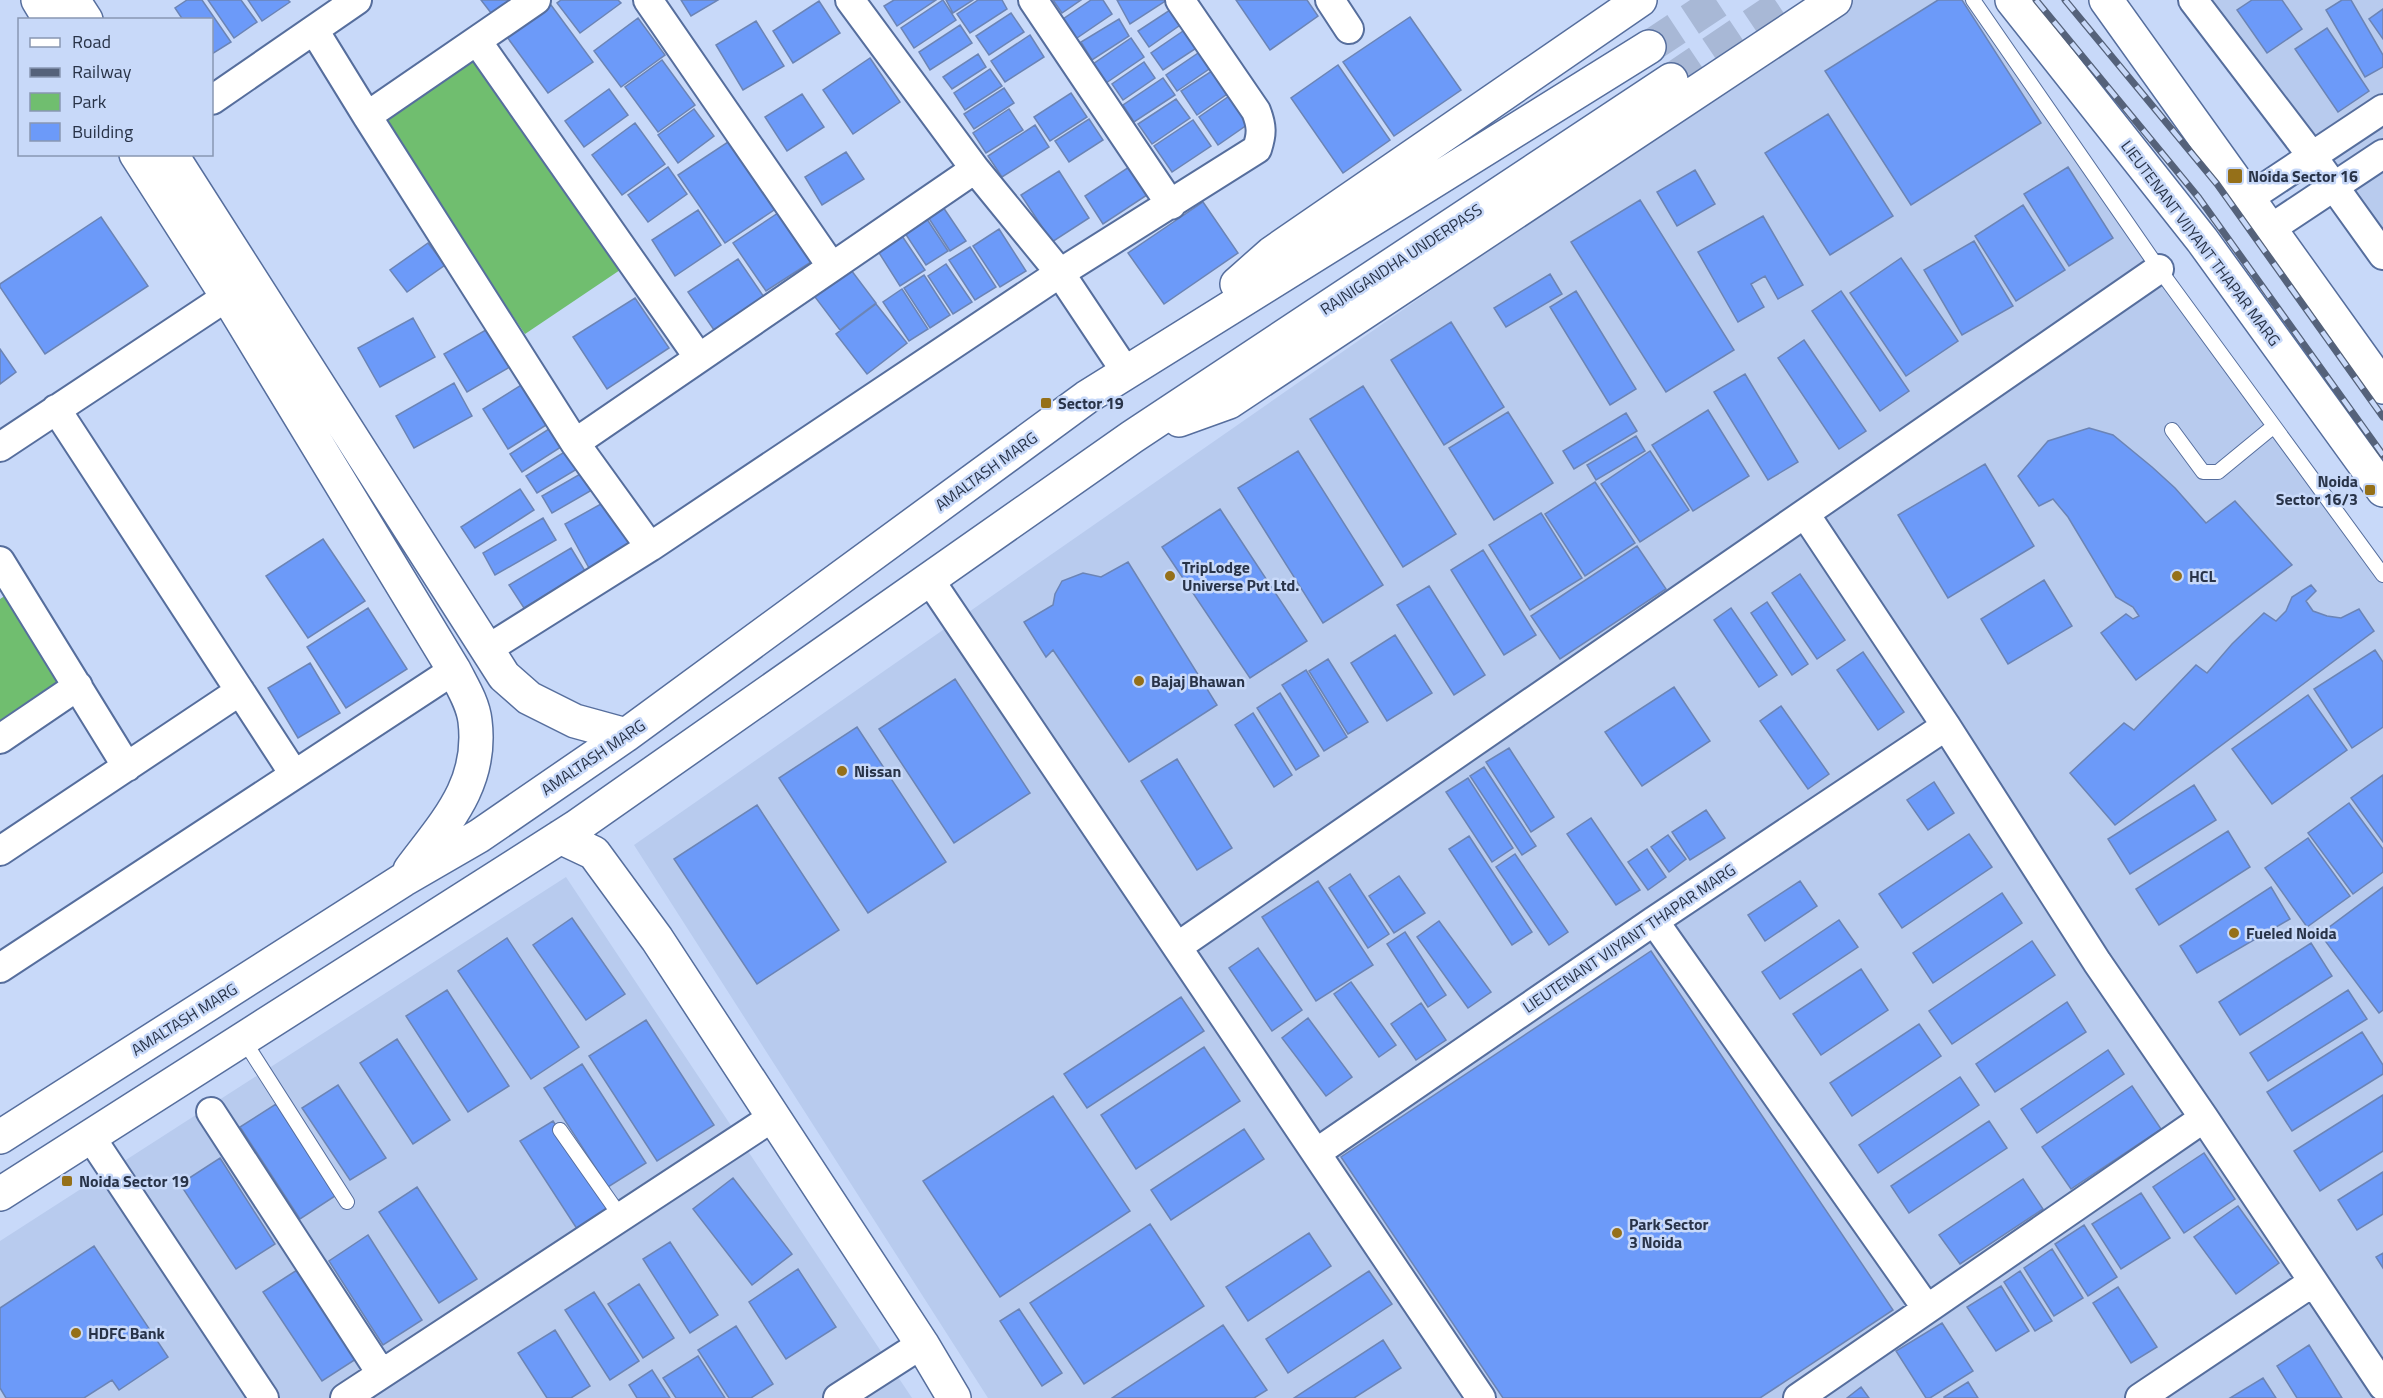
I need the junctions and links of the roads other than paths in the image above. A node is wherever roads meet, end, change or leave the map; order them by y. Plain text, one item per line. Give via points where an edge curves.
1 (74, 0) edge
2 (357, 0) edge
3 (536, 0) edge
4 (648, 0) edge
5 (850, 0) edge
6 (1033, 0) edge
7 (1180, 0) edge
8 (1330, 0) edge
9 (1640, 0) edge
10 (1834, 0) edge
11 (1973, 0) edge
12 (2012, 0) edge
13 (2106, 0) edge
14 (2193, 0) edge
15 (85, 18) edge
16 (1349, 29) dead end
17 (314, 30) junction
18 (477, 40) junction
19 (1650, 47) tunnel mouth
20 (1671, 80) tunnel mouth
21 (213, 99) edge
22 (2383, 110) edge
23 (367, 116) junction
24 (2383, 154) edge
25 (138, 156) edge
26 (172, 156) edge
27 (2312, 156) junction
28 (975, 170) junction
29 (2334, 186) junction
30 (2249, 198) junction
31 (1171, 205) junction
32 (2271, 229) junction
33 (2383, 255) edge
34 (831, 267) junction
35 (2159, 269) junction
36 (1060, 273) junction
37 (239, 288) junction
38 (1165, 347) junction
39 (699, 358) junction
40 (1126, 372) junction
41 (2383, 387) edge
42 (56, 409) junction
43 (2274, 426) junction
44 (2172, 430) dead end
45 (1132, 437) junction
46 (575, 443) junction
47 (0, 447) edge
48 (2383, 490) edge
49 (1805, 514) junction
50 (650, 547) junction
51 (0, 561) edge
52 (2383, 575) edge
53 (929, 579) junction
54 (8, 594) edge
55 (486, 650) junction
56 (454, 670) junction
57 (78, 686) junction
58 (240, 692) junction
59 (1946, 726) junction
60 (626, 735) junction
61 (0, 740) edge
62 (127, 767) junction
63 (294, 774) junction
64 (593, 815) junction
65 (560, 837) junction
66 (0, 851) edge
67 (594, 853) junction
68 (403, 880) junction
69 (1654, 921) junction
70 (1177, 947) junction
71 (0, 968) edge
72 (243, 1039) junction
73 (211, 1112) dead end
74 (773, 1117) junction
75 (2204, 1118) junction
76 (560, 1130) dead end
77 (90, 1136) junction
78 (0, 1137) edge
79 (1316, 1153) junction
80 (0, 1194) edge
81 (347, 1202) dead end
82 (621, 1217) junction
83 (2313, 1281) junction
84 (1927, 1309) junction
85 (922, 1344) junction
86 (381, 1373) junction
87 (2383, 1386) edge
88 (264, 1398) edge
89 (345, 1398) edge
90 (837, 1398) edge
91 (954, 1398) edge
92 (1480, 1398) edge
93 (1798, 1398) edge
94 (2140, 1398) edge

1 - 15 main road
2 - 17 street
3 - 18 street
4 - 34 street
5 - 28 street
6 - 31 street
7 - 31 street via 1256,111 1262,136 1257,149
8 - 16 street
9 - 38 main road via 1272,253
10 - 45 main road via 1229,402
11 - 35 lane
12 - 48 main road, LIEUTENANT VIJYANT THAPAR MARG via 2202,240
13 - 30 main road
14 - 27 street
17 - 21 street
17 - 23 street
18 - 23 street
18 - 39 street
19 - 38 main road
20 - 45 main road, RAJNIGANDHA UNDERPASS
22 - 27 street
23 - 46 street
24 - 29 street
25 - 37 main road
26 - 37 main road
27 - 29 street
27 - 30 street
28 - 34 street
28 - 36 street
29 - 32 street
29 - 33 street
30 - 32 main road
31 - 36 street
32 - 41 main road
34 - 39 street
35 - 43 lane
35 - 49 street
36 - 40 street
36 - 50 street
37 - 42 street
37 - 55 main road
37 - 56 main road
38 - 40 main road, AMALTASH MARG
39 - 46 street
40 - 60 main road, AMALTASH MARG
42 - 47 street
42 - 58 street
43 - 44 lane via 2218,472 2203,472
43 - 52 lane
45 - 53 main road
46 - 50 street
49 - 59 street
49 - 70 street
50 - 55 street
51 - 54 street
53 - 64 main road
53 - 70 street
54 - 57 street
55 - 60 main road via 504,676 529,698 575,721
56 - 63 street
56 - 68 main road via 475,721 470,778 463,797
57 - 61 street
57 - 62 street
58 - 62 street
58 - 63 street
59 - 69 street, LIEUTENANT VIJYANT THAPAR MARG
59 - 75 street via 2097,962
60 - 68 main road, AMALTASH MARG via 479,836
62 - 66 street
63 - 71 street
64 - 65 main road
64 - 67 main road
65 - 67 main road
65 - 72 main road
67 - 74 main road via 657,939
68 - 78 main road, AMALTASH MARG
69 - 79 street, LIEUTENANT VIJYANT THAPAR MARG
69 - 84 street
70 - 79 street
72 - 77 main road
72 - 81 lane
73 - 86 street
74 - 82 street
74 - 85 main road
75 - 83 street
75 - 84 street
76 - 82 lane
77 - 80 main road
77 - 88 street
79 - 92 street
82 - 86 street
83 - 87 street
83 - 94 street
84 - 93 street
85 - 90 street
85 - 91 main road
86 - 89 street

